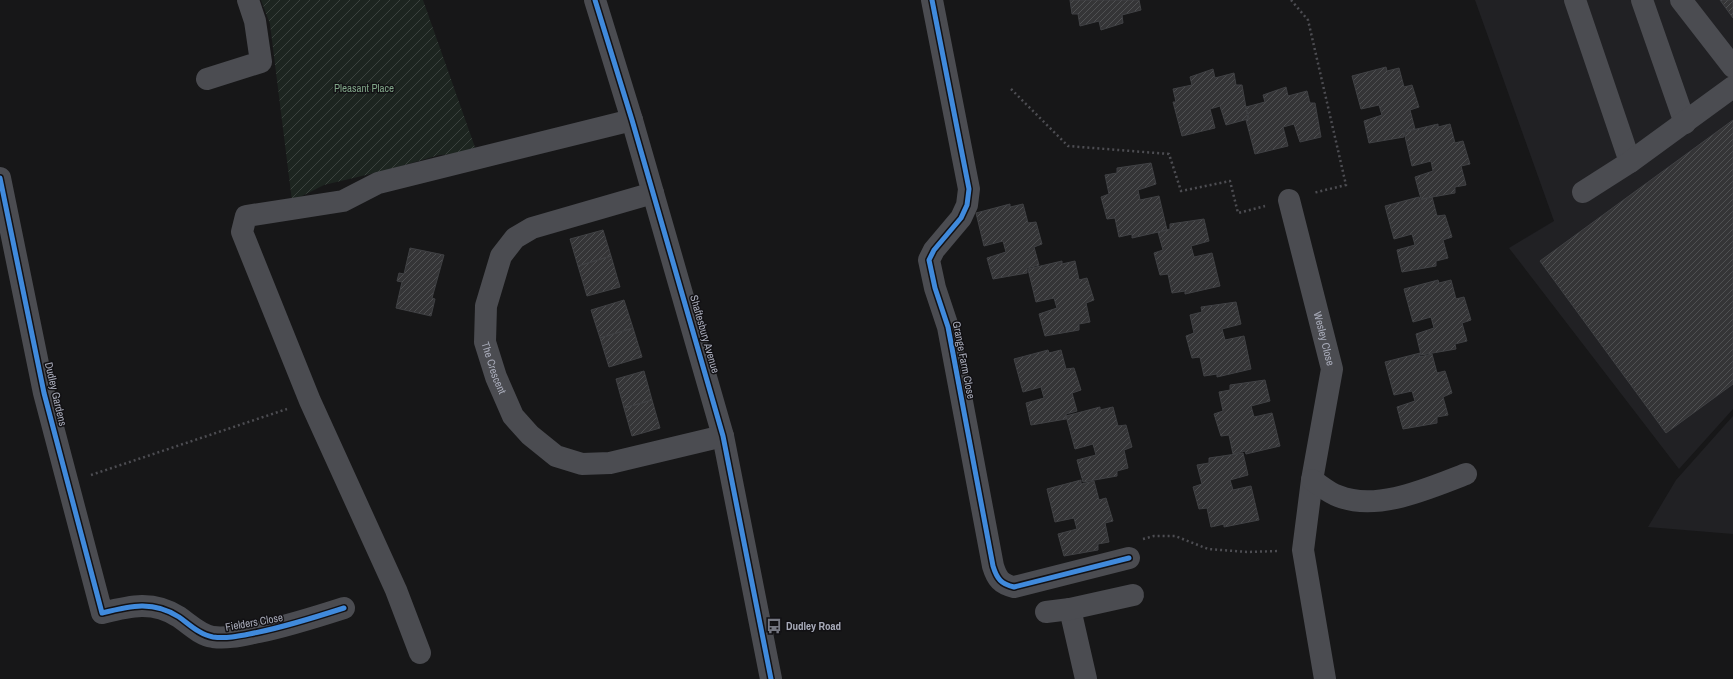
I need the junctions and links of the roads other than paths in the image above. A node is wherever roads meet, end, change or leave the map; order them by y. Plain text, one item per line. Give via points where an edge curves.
1 (248, 0) edge
2 (595, 0) edge
3 (932, 0) edge
4 (1575, 0) edge
5 (1642, 0) edge
6 (1681, 0) edge
7 (1733, 67) edge
8 (207, 79) dead end
9 (1733, 87) edge
10 (632, 120) junction
11 (1685, 123) junction
12 (1630, 162) junction
13 (0, 178) edge
14 (1583, 192) dead end
15 (653, 193) junction
16 (1289, 200) road end
17 (724, 436) junction
18 (1466, 474) dead end
19 (1312, 480) junction
20 (1129, 558) road end
21 (1133, 595) dead end
22 (344, 608) dead end
23 (1070, 609) junction
24 (102, 612) joint
25 (1046, 612) dead end
26 (420, 653) dead end
27 (771, 679) edge
28 (1086, 679) edge
29 (1325, 679) edge

1 - 8 street via 255,21 261,62
2 - 10 street, Shaftesbury Avenue
3 - 20 street, Grange Farm Close via 969,189 967,205 961,218 934,250 929,260 948,327 996,577 1004,584 1014,587
4 - 12 street
5 - 11 street
6 - 7 street
9 - 11 street
10 - 15 street, Shaftesbury Avenue
10 - 26 street via 378,183 343,201 246,216 242,232 310,401 396,590
11 - 12 street
12 - 14 street
13 - 24 street, Dudley Gardens via 44,393
15 - 17 street, Shaftesbury Avenue
15 - 17 street, The Crescent via 532,228 515,238 500,256 486,306 485,342 496,377 513,416 530,435 556,456 582,464 610,463
16 - 19 street, Wesley Close via 1332,369
17 - 27 street, Shaftesbury Avenue
18 - 19 street via 1420,492 1391,499 1361,501 1338,496
19 - 29 street, Wesley Close via 1303,550
21 - 23 street
22 - 24 street, Fielders Close via 290,625 230,638 211,636 158,607 133,606
23 - 25 street
23 - 28 street

